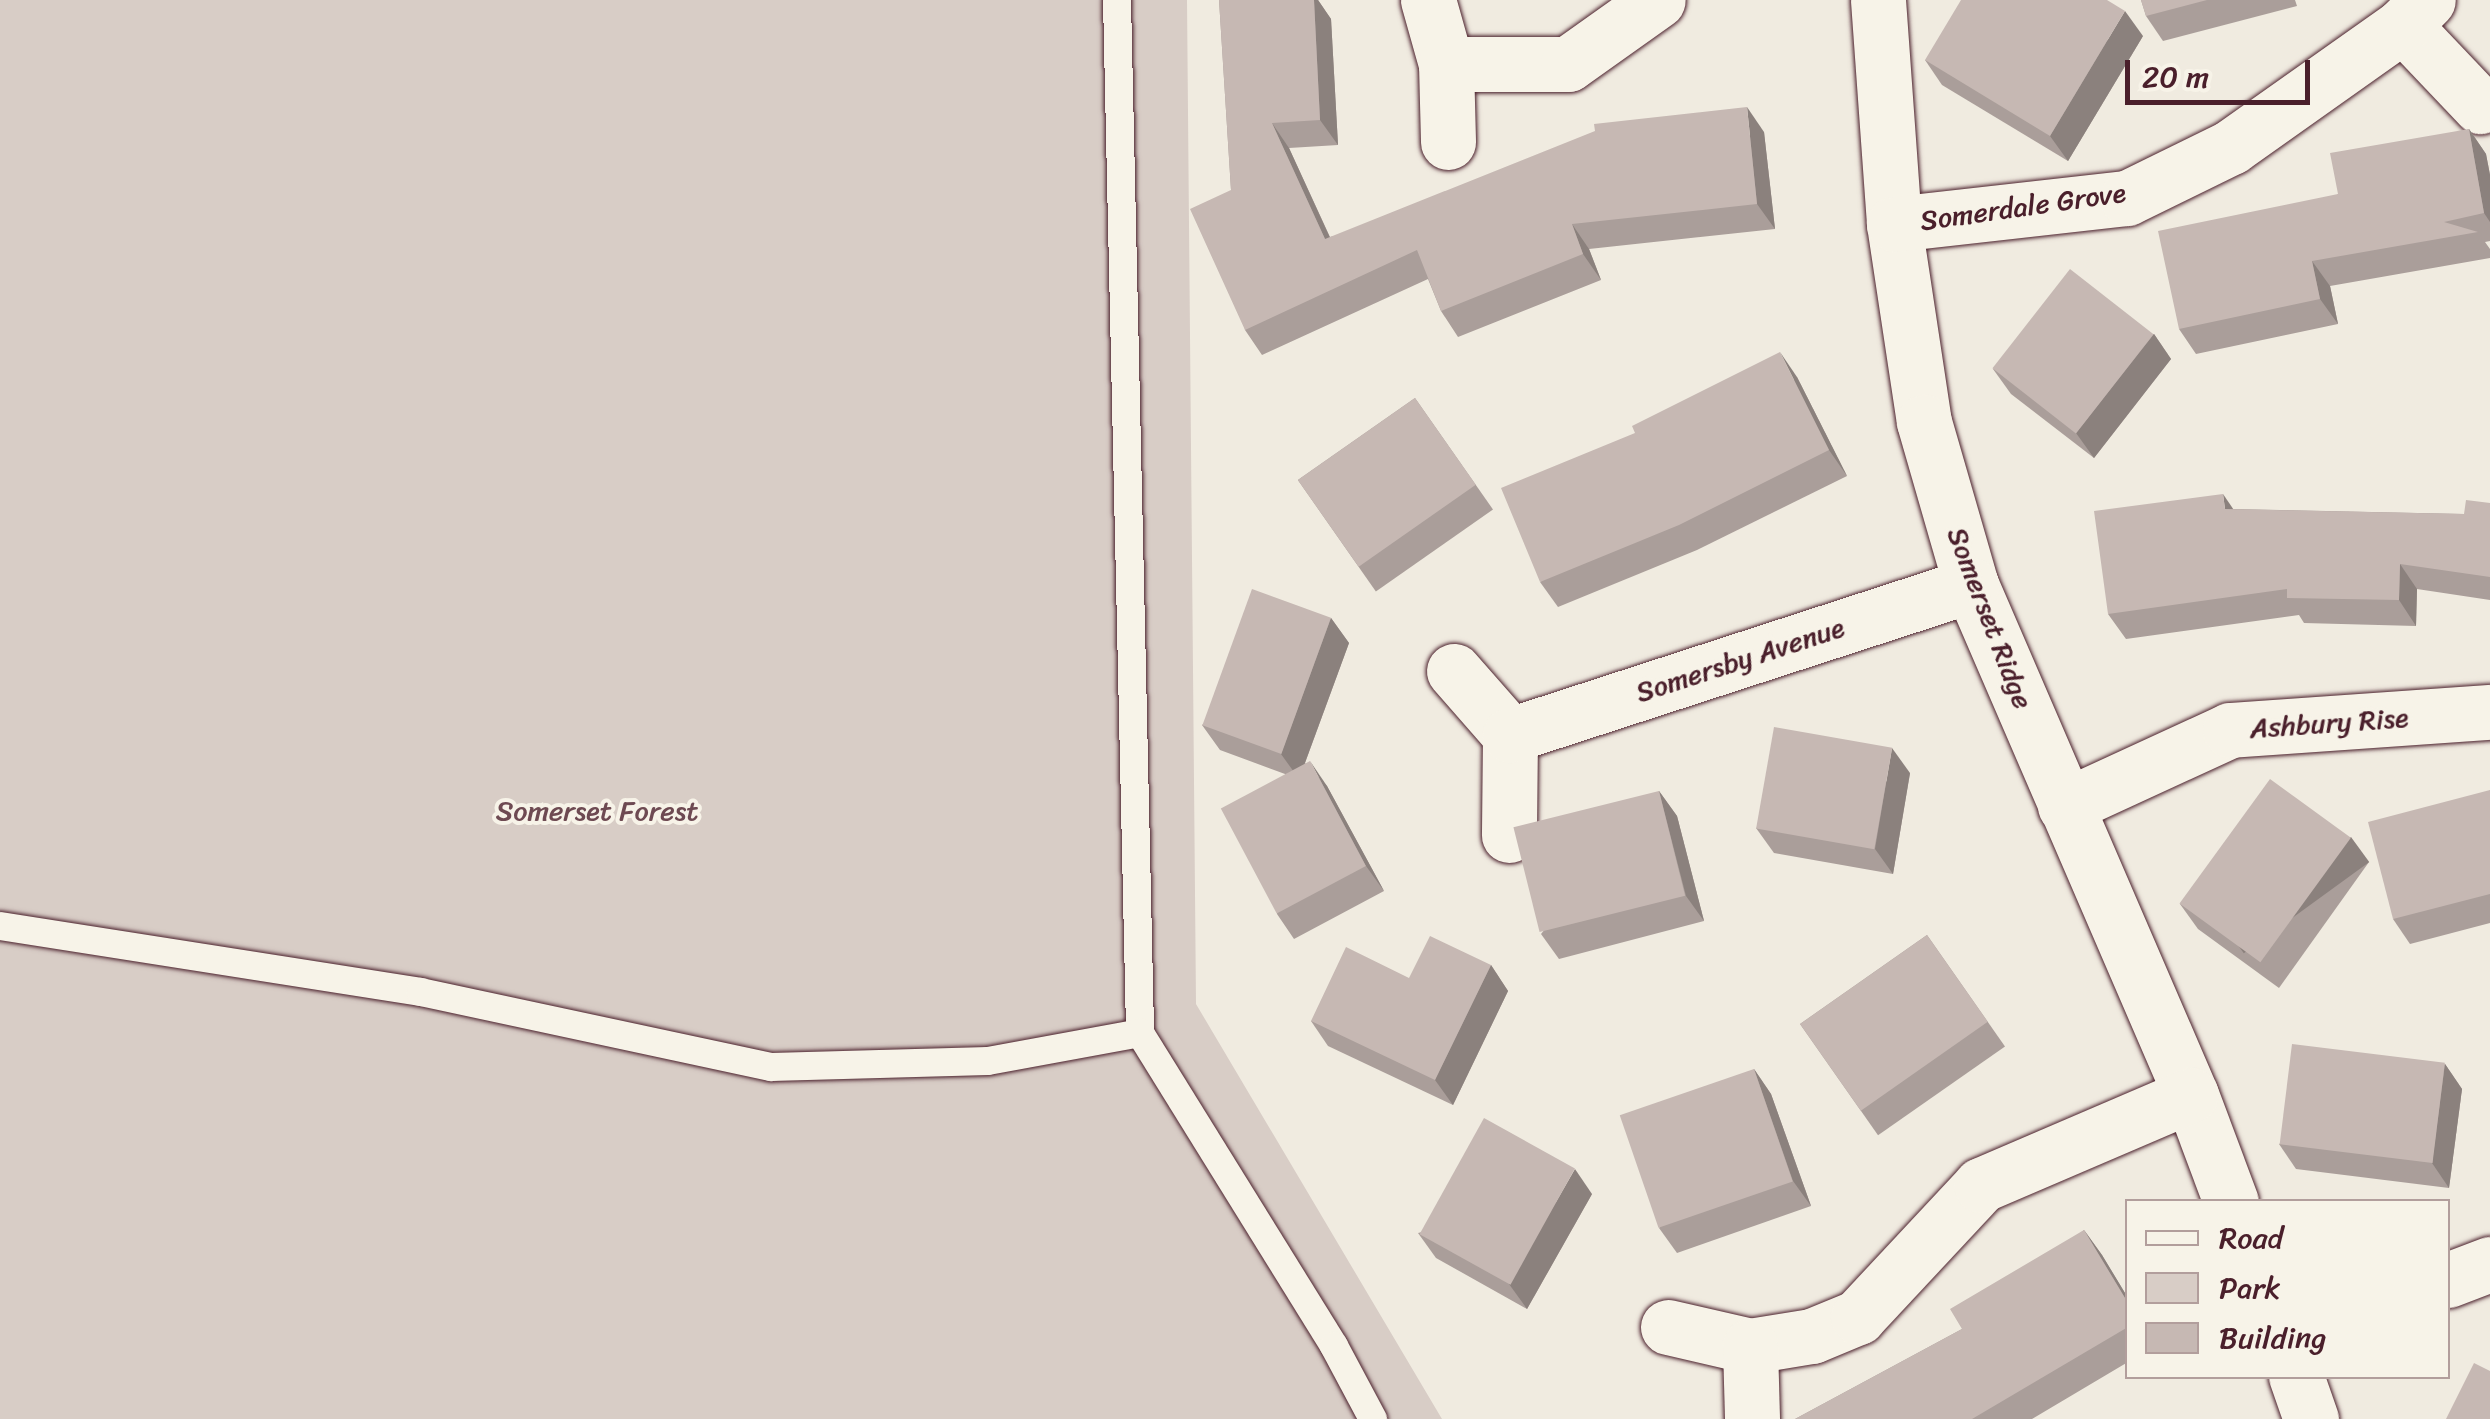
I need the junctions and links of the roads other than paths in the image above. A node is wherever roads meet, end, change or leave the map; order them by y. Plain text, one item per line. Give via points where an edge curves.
1 (1118, 0) edge
2 (1428, 0) edge
3 (1658, 0) edge
4 (1878, 0) edge
5 (2416, 12) edge
6 (1446, 64) junction
7 (2480, 106) dead end
8 (1448, 142) dead end
9 (1894, 224) junction
10 (1971, 585) junction
11 (1454, 671) dead end
12 (2490, 712) edge
13 (1510, 735) junction
14 (2065, 806) junction
15 (1509, 836) dead end
16 (0, 926) edge
17 (1140, 1033) junction
18 (2191, 1095) junction
19 (2230, 1199) edge
20 (2490, 1264) edge
21 (2450, 1279) edge
22 (1668, 1327) dead end
23 (1750, 1346) junction
24 (2297, 1379) edge
25 (1372, 1419) edge
26 (1752, 1419) edge
27 (2310, 1419) edge

1 - 17 lane
2 - 6 street
3 - 6 street via 1568,64
4 - 9 street, Somerset Ridge
5 - 7 street, Somerdale Grove
5 - 9 street, Somerdale Grove via 2231,147 2126,198
6 - 8 street
9 - 10 street, Somerset Ridge via 1924,422
10 - 13 street, Somersby Avenue
10 - 14 street, Somerset Ridge
11 - 13 street
12 - 14 street, Ashbury Rise via 2230,730
13 - 15 street
14 - 18 street, Somerset Ridge
16 - 17 lane via 421,992 771,1067 988,1061
17 - 25 lane via 1334,1346
18 - 19 street, Somerset Ridge
18 - 23 street via 1981,1186 1858,1317 1812,1336
20 - 21 street
22 - 23 street
23 - 26 street
24 - 27 street

